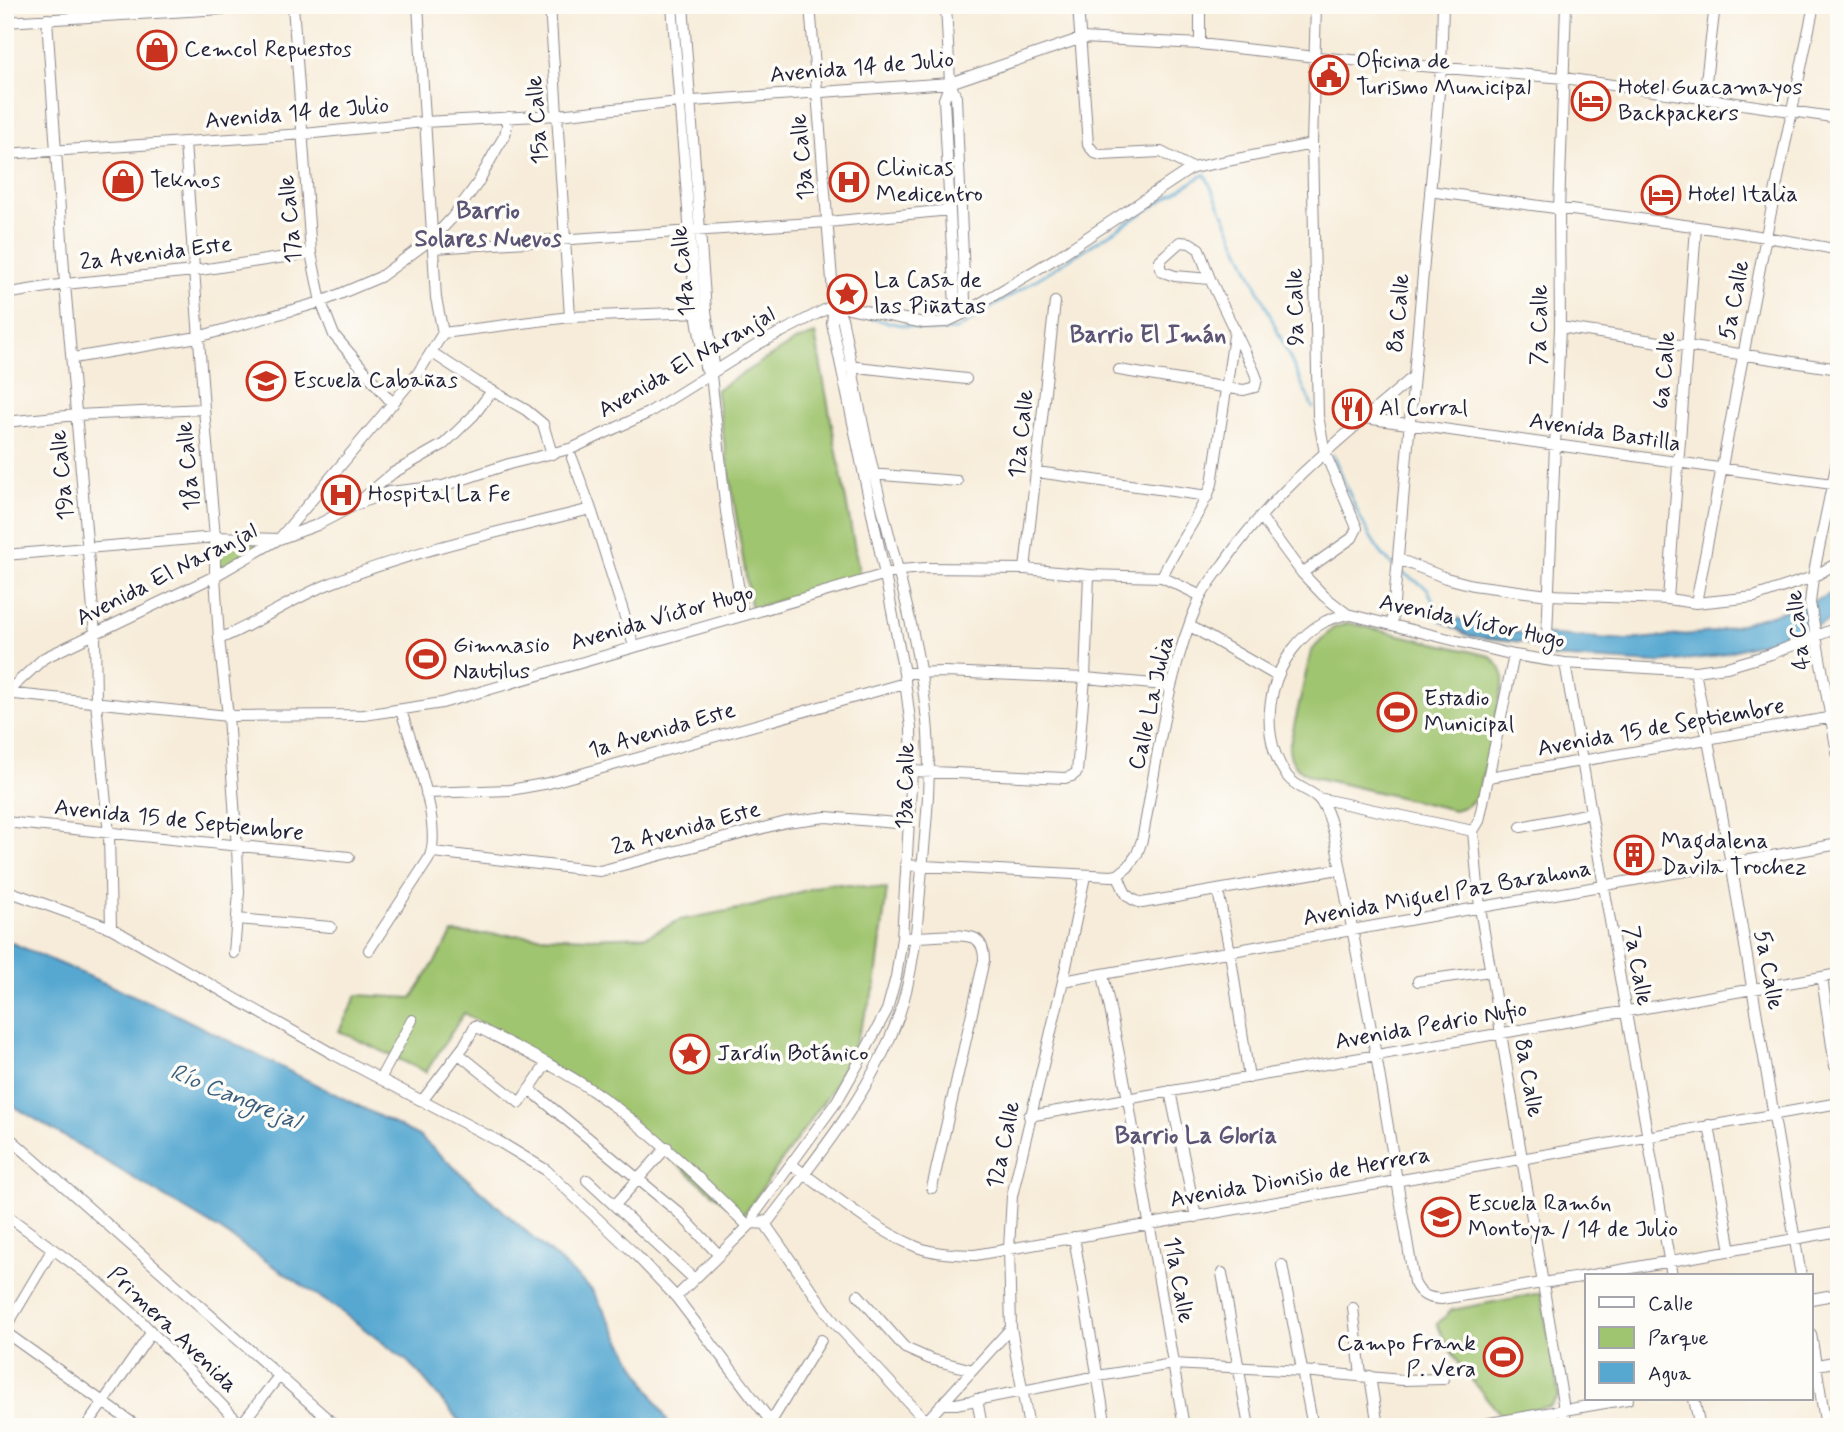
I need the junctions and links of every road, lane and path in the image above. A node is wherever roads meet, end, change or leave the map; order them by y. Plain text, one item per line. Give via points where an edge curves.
1 (290, 5) edge
2 (418, 5) edge
3 (550, 5) edge
4 (672, 5) edge
5 (682, 5) edge
6 (810, 5) edge
7 (946, 5) edge
8 (1078, 5) edge
9 (1200, 5) edge
10 (1316, 5) edge
11 (1443, 5) edge
12 (1566, 5) edge
13 (1715, 5) edge
14 (1814, 5) edge
15 (47, 19) junction
16 (5, 22) edge
17 (1082, 38) junction
18 (1200, 44) junction
19 (1316, 57) junction
20 (1441, 69) junction
21 (1564, 78) junction
22 (950, 83) junction
23 (816, 93) junction
24 (1704, 98) junction
25 (685, 102) junction
26 (1792, 110) junction
27 (558, 115) junction
28 (509, 117) junction
29 (1839, 118) edge
30 (424, 122) junction
31 (304, 134) junction
32 (185, 143) junction
33 (1312, 144) junction
34 (56, 151) junction
35 (5, 155) edge
36 (1192, 168) junction
37 (1430, 191) junction
38 (950, 210) junction
39 (1559, 210) junction
40 (828, 222) junction
41 (1696, 228) junction
42 (695, 230) junction
43 (1766, 236) junction
44 (564, 240) junction
45 (433, 243) junction
46 (1839, 250) edge
47 (312, 253) junction
48 (194, 271) junction
49 (1210, 279) junction
50 (65, 284) junction
51 (5, 294) edge
52 (321, 302) junction
53 (1055, 302) dead end
54 (834, 305) junction
55 (701, 312) junction
56 (961, 315) junction
57 (570, 317) junction
58 (1560, 327) junction
59 (1235, 329) junction
60 (443, 333) junction
61 (198, 337) junction
62 (1687, 348) junction
63 (431, 352) junction
64 (1744, 354) junction
65 (73, 358) junction
66 (846, 367) junction
67 (1839, 369) edge
68 (1119, 370) dead end
69 (711, 375) junction
70 (1413, 377) junction
71 (966, 379) dead end
72 (1228, 388) junction
73 (492, 391) junction
74 (393, 404) junction
75 (204, 409) junction
76 (77, 415) junction
77 (1365, 418) junction
78 (5, 422) edge
79 (1410, 424) junction
80 (1556, 445) junction
81 (1839, 452) edge
82 (1325, 453) junction
83 (552, 454) junction
84 (572, 458) dead end
85 (1677, 464) junction
86 (1720, 470) junction
87 (1037, 472) junction
88 (868, 474) junction
89 (957, 481) dead end
90 (1835, 485) edge
91 (1208, 496) junction
92 (355, 505) junction
93 (591, 509) junction
94 (1260, 516) junction
95 (215, 537) junction
96 (279, 539) junction
97 (88, 547) junction
98 (5, 555) edge
99 (1398, 559) junction
100 (1839, 562) edge
101 (1025, 569) junction
102 (900, 570) junction
103 (1302, 573) junction
104 (885, 575) junction
105 (1089, 575) junction
106 (215, 576) junction
107 (1162, 576) junction
108 (1813, 577) junction
109 (1548, 595) junction
110 (1201, 596) junction
111 (1668, 599) junction
112 (1696, 603) junction
113 (1347, 614) junction
114 (743, 615) junction
115 (1392, 625) junction
116 (1190, 626) junction
117 (1839, 627) edge
118 (1814, 632) junction
119 (95, 634) junction
120 (219, 639) junction
121 (634, 646) junction
122 (1514, 655) junction
123 (1546, 659) junction
124 (1565, 663) junction
125 (1695, 671) junction
126 (920, 672) junction
127 (1277, 676) junction
128 (904, 678) junction
129 (1085, 678) junction
130 (1166, 685) dead end
131 (5, 693) edge
132 (96, 702) junction
133 (401, 711) junction
134 (228, 716) junction
135 (1834, 717) edge
136 (1707, 739) junction
137 (1581, 761) junction
138 (1839, 764) edge
139 (912, 771) junction
140 (928, 771) junction
141 (1489, 777) junction
142 (426, 793) junction
143 (1318, 798) junction
144 (1591, 813) junction
145 (5, 822) edge
146 (908, 824) junction
147 (1521, 827) dead end
148 (1473, 831) junction
149 (110, 834) junction
150 (1839, 844) edge
151 (237, 848) junction
152 (433, 852) junction
153 (349, 857) dead end
154 (1731, 863) junction
155 (906, 865) junction
156 (922, 866) junction
157 (1339, 869) junction
158 (1118, 874) junction
159 (1085, 876) junction
160 (1604, 886) junction
161 (5, 890) edge
162 (1218, 891) junction
163 (1480, 908) junction
164 (237, 919) junction
165 (331, 927) dead end
166 (111, 929) junction
167 (1353, 930) junction
168 (902, 937) junction
169 (916, 937) junction
170 (369, 950) dead end
171 (1230, 952) junction
172 (234, 953) dead end
173 (1490, 971) junction
174 (1104, 974) junction
175 (1839, 974) edge
176 (1822, 978) junction
177 (1063, 981) junction
178 (1419, 981) dead end
179 (1751, 990) junction
180 (1626, 1012) junction
181 (412, 1020) dead end
182 (1500, 1034) junction
183 (1835, 1043) edge
184 (459, 1054) junction
185 (1376, 1055) junction
186 (862, 1056) junction
187 (548, 1063) junction
188 (877, 1065) junction
189 (1835, 1066) dead end
190 (1249, 1078) junction
191 (380, 1079) junction
192 (529, 1089) junction
193 (1170, 1091) junction
194 (1128, 1099) junction
195 (422, 1101) junction
196 (1839, 1103) edge
197 (1775, 1114) junction
198 (1030, 1116) junction
199 (1709, 1125) junction
200 (5, 1134) edge
201 (1646, 1135) junction
202 (667, 1147) junction
203 (1523, 1158) junction
204 (791, 1164) junction
205 (804, 1174) junction
206 (638, 1179) junction
207 (587, 1180) dead end
208 (1396, 1181) junction
209 (932, 1188) dead end
210 (615, 1205) junction
211 (756, 1212) junction
212 (5, 1214) edge
213 (1196, 1217) junction
214 (766, 1224) junction
215 (750, 1225) junction
216 (1149, 1225) junction
217 (1839, 1231) edge
218 (1074, 1237) junction
219 (1796, 1239) junction
220 (1009, 1248) junction
221 (52, 1250) junction
222 (1731, 1251) junction
223 (719, 1255) junction
224 (1669, 1262) junction
225 (1282, 1265) dead end
226 (1222, 1273) dead end
227 (1599, 1274) edge
228 (1672, 1274) edge
229 (1801, 1274) edge
230 (1585, 1276) edge
231 (694, 1279) junction
232 (1544, 1284) junction
233 (1839, 1294) edge
234 (858, 1295) dead end
235 (676, 1297) junction
236 (1812, 1299) edge
237 (1353, 1308) dead end
238 (1011, 1328) junction
239 (5, 1331) edge
240 (151, 1333) junction
241 (821, 1340) dead end
242 (1839, 1361) edge
243 (1173, 1364) junction
244 (1813, 1366) edge
245 (1238, 1368) junction
246 (973, 1370) junction
247 (1302, 1371) junction
248 (279, 1376) junction
249 (1098, 1376) junction
250 (1365, 1376) junction
251 (1443, 1379) dead end
252 (1023, 1389) junction
253 (977, 1399) junction
254 (1622, 1400) edge
255 (1694, 1400) edge
256 (103, 1402) junction
257 (941, 1404) junction
258 (1565, 1410) junction
259 (773, 1423) edge
260 (923, 1424) edge
261 (1481, 1425) edge
262 (241, 1426) edge
263 (86, 1427) edge
264 (138, 1427) edge
265 (338, 1427) edge
266 (982, 1427) edge
267 (1029, 1427) edge
268 (1106, 1427) edge
269 (1184, 1427) edge
270 (1249, 1427) edge
271 (1313, 1427) edge
272 (1377, 1427) edge
273 (1466, 1427) edge
274 (1567, 1427) edge
275 (1700, 1427) edge
276 (1826, 1427) edge

1 - 15 street
1 - 31 street, 17a Calle
2 - 30 street
3 - 27 street, 15a Calle
4 - 25 street, 14a Calle
5 - 25 street, 14a Calle
6 - 23 street, 13a Calle
7 - 22 street
8 - 17 street
9 - 18 street
10 - 19 street, 9a Calle
11 - 20 street, 8a Calle
12 - 21 street, 7a Calle
13 - 24 street
14 - 26 street, 5a Calle
15 - 16 street
15 - 34 street, 19a Calle
17 - 18 street, Avenida 14 de Julio
17 - 22 street, Avenida 14 de Julio
17 - 36 street via 1088,145 1101,155 1161,152
18 - 19 street, Avenida 14 de Julio
19 - 20 street, Avenida 14 de Julio
19 - 33 street, 9a Calle
20 - 21 street, Avenida 14 de Julio
20 - 37 street, 8a Calle
21 - 24 street, Avenida 14 de Julio
21 - 39 street, 7a Calle
22 - 23 street, Avenida 14 de Julio
22 - 38 street via 944,99
22 - 56 street via 956,97 963,209 965,300
23 - 25 street, Avenida 14 de Julio
23 - 40 street, 13a Calle
24 - 26 street, Avenida 14 de Julio
25 - 27 street, Avenida 14 de Julio
25 - 42 street, 14a Calle
26 - 29 street, Avenida 14 de Julio
26 - 43 street, 5a Calle
27 - 28 street, Avenida 14 de Julio
27 - 44 street, 15a Calle
28 - 30 street, Avenida 14 de Julio
28 - 45 street via 505,135 477,184
30 - 31 street, Avenida 14 de Julio
30 - 45 street
31 - 32 street, Avenida 14 de Julio
31 - 47 street, 17a Calle
32 - 34 street, Avenida 14 de Julio
32 - 48 street, 18a Calle
33 - 36 street
33 - 82 street, 9a Calle via 1318,415
34 - 35 street, Avenida 14 de Julio
34 - 50 street, 19a Calle
36 - 56 street
37 - 39 street
37 - 70 street, 8a Calle
38 - 40 street
38 - 56 street via 955,306
39 - 41 street
39 - 58 street, 7a Calle
40 - 42 street
40 - 54 street, 13a Calle
41 - 43 street
41 - 62 street, 6a Calle
42 - 44 street
42 - 55 street, 14a Calle
43 - 46 street
43 - 64 street, 5a Calle
44 - 45 street
44 - 57 street, 15a Calle
45 - 52 street via 380,277
45 - 60 street
47 - 48 street, 2a Avenida Este
47 - 52 street, 17a Calle
48 - 50 street, 2a Avenida Este
48 - 61 street, 18a Calle
49 - 49 street via 1199,249 1191,243 1180,242 1160,260 1160,268 1168,274
49 - 59 street
50 - 51 street, 2a Avenida Este
50 - 65 street, 19a Calle
52 - 61 street
52 - 74 street, 17a Calle via 334,335
53 - 87 street, 12a Calle
54 - 56 street via 924,323 946,322
54 - 66 street, 13a Calle via 842,318
54 - 69 street, Avenida El Naranjal via 760,343
55 - 57 street
55 - 69 street, 14a Calle via 705,368
57 - 60 street
58 - 62 street
58 - 80 street, 7a Calle
59 - 72 street
59 - 72 street via 1257,383 1250,390
60 - 63 street
61 - 65 street
61 - 75 street, 18a Calle
62 - 64 street
62 - 85 street, 6a Calle
63 - 73 street
63 - 74 street
64 - 67 street
64 - 86 street, 5a Calle
65 - 76 street, 19a Calle
66 - 71 street
66 - 88 street, 13a Calle
68 - 72 street
69 - 83 street, Avenida El Naranjal via 648,413
69 - 114 street
70 - 77 street, Calle La Julia
70 - 79 street, 8a Calle
72 - 91 street
73 - 83 street via 544,424
73 - 92 street via 444,444 393,473
74 - 96 street
75 - 76 street
75 - 95 street, 18a Calle
76 - 78 street
76 - 97 street, 19a Calle
77 - 79 street, Avenida Bastilla
77 - 82 street, Calle La Julia
79 - 80 street, Avenida Bastilla
79 - 99 street, 8a Calle
80 - 85 street, Avenida Bastilla
80 - 109 street, 7a Calle
81 - 90 street, 4a Calle
82 - 94 street, Calle La Julia
82 - 103 street, 9a Calle via 1357,528 1352,538
83 - 92 street, Avenida El Naranjal via 443,486 389,492
84 - 93 street
85 - 86 street, Avenida Bastilla
85 - 111 street, 6a Calle
86 - 90 street, Avenida Bastilla
86 - 112 street, 5a Calle
87 - 91 street
87 - 101 street, 12a Calle
88 - 89 street
88 - 102 street, 13a Calle
88 - 104 street, 13a Calle
90 - 108 street, 4a Calle
91 - 107 street
92 - 96 street, Avenida El Naranjal
93 - 120 street via 374,567 322,587
93 - 121 street
94 - 103 street, Avenida Víctor Hugo
94 - 110 street, Calle La Julia
95 - 96 street
95 - 97 street
95 - 106 street, 18a Calle
96 - 106 street, Avenida El Naranjal
97 - 98 street
97 - 119 street, 19a Calle
99 - 109 street via 1473,585
99 - 115 street, 8a Calle
100 - 108 street
101 - 102 street, Avenida Víctor Hugo
101 - 105 street, Avenida Víctor Hugo
102 - 104 street, Avenida Víctor Hugo
102 - 126 street, 13a Calle
103 - 113 street, Avenida Víctor Hugo
104 - 114 street, Avenida Víctor Hugo
104 - 128 street, 13a Calle
105 - 107 street, Avenida Víctor Hugo
105 - 129 street
106 - 119 street, Avenida El Naranjal
106 - 120 street, 18a Calle
107 - 110 street, Avenida Víctor Hugo
108 - 112 street via 1754,597
108 - 118 street, 4a Calle
109 - 111 street
109 - 123 street, 7a Calle
110 - 116 street, Calle La Julia
111 - 112 street
113 - 115 street, Avenida Víctor Hugo
113 - 127 street via 1308,634
114 - 121 street, Avenida Víctor Hugo
115 - 122 street, Avenida Víctor Hugo
116 - 127 street
116 - 158 street, Calle La Julia via 1171,685 1142,840 1128,867
117 - 118 street, Avenida Víctor Hugo
118 - 125 street, Avenida Víctor Hugo via 1771,654
118 - 135 street, 4a Calle
119 - 131 street, Avenida El Naranjal via 44,658
119 - 132 street, 19a Calle
120 - 134 street, 18a Calle
121 - 133 street, Avenida Víctor Hugo
122 - 123 street, Avenida Víctor Hugo
122 - 141 street, 8a Calle
123 - 124 street, Avenida Víctor Hugo
124 - 125 street, Avenida Víctor Hugo
124 - 137 street, 7a Calle
125 - 136 street, 5a Calle
126 - 128 street, 1a Avenida Este
126 - 129 street, 1a Avenida Este
126 - 140 street, 13a Calle
127 - 143 street via 1269,726 1276,754 1299,789
128 - 139 street, 13a Calle
128 - 142 street, 1a Avenida Este via 549,783 510,790
129 - 130 street, 1a Avenida Este
129 - 140 street via 1077,772 1072,776
131 - 132 street, Avenida Víctor Hugo
132 - 134 street, Avenida Víctor Hugo
132 - 149 street, 19a Calle
133 - 134 street, Avenida Víctor Hugo
133 - 142 street
134 - 151 street, 18a Calle
135 - 136 street, Avenida 15 de Septiembre
135 - 138 street, 4a Calle
136 - 137 street, Avenida 15 de Septiembre
136 - 154 street, 5a Calle
137 - 141 street, Avenida 15 de Septiembre
137 - 144 street, 7a Calle
139 - 140 street
139 - 146 street, 13a Calle
140 - 156 street, 13a Calle
141 - 148 street, 8a Calle
142 - 152 street
143 - 148 street
143 - 157 street via 1329,816
144 - 147 street
144 - 160 street, 7a Calle
145 - 149 street, Avenida 15 de Septiembre
146 - 152 street, 2a Avenida Este via 827,817 786,822 600,871
146 - 155 street, 13a Calle
148 - 163 street, 8a Calle
149 - 151 street, Avenida 15 de Septiembre
149 - 166 street, 19a Calle
150 - 154 street, Avenida Miguel Paz Barahona
151 - 153 street, Avenida 15 de Septiembre
151 - 164 street, 18a Calle
152 - 170 street
154 - 160 street, Avenida Miguel Paz Barahona
154 - 179 street, 5a Calle
155 - 156 street
155 - 168 street, 13a Calle
156 - 159 street
156 - 169 street, 13a Calle
157 - 162 street
157 - 167 street
158 - 159 street
158 - 162 street via 1125,893 1142,903
159 - 177 street, 12a Calle
160 - 163 street, Avenida Miguel Paz Barahona
160 - 180 street, 7a Calle
161 - 166 street
162 - 171 street
163 - 167 street, Avenida Miguel Paz Barahona
163 - 173 street, 8a Calle
164 - 165 street
164 - 172 street, 18a Calle
166 - 191 street
167 - 171 street, Avenida Miguel Paz Barahona
167 - 185 street
168 - 169 street
168 - 186 street, 13a Calle via 887,1010
169 - 188 street, 13a Calle via 910,978
169 - 209 street via 968,936 981,944 984,960
171 - 174 street, Avenida Miguel Paz Barahona
171 - 190 street
173 - 178 street
173 - 182 street, 8a Calle
174 - 177 street, Avenida Miguel Paz Barahona
174 - 194 street, 11a Calle
175 - 176 street, Avenida Pedrio Nufio
176 - 179 street, Avenida Pedrio Nufio
176 - 183 street
177 - 198 street, 12a Calle
179 - 180 street, Avenida Pedrio Nufio
179 - 197 street, 5a Calle
180 - 182 street, Avenida Pedrio Nufio
180 - 201 street, 7a Calle
181 - 191 street
182 - 185 street, Avenida Pedrio Nufio
182 - 203 street, 8a Calle
183 - 189 street
184 - 187 street via 475,1026
184 - 192 street via 520,1103
184 - 195 street
185 - 190 street, Avenida Pedrio Nufio
185 - 208 street
186 - 188 street
186 - 204 street, 13a Calle via 837,1101
187 - 192 street
187 - 202 street via 597,1093
188 - 205 street, 13a Calle
190 - 193 street, Avenida Pedrio Nufio
191 - 195 street
192 - 206 street
193 - 194 street, Avenida Pedrio Nufio
193 - 213 street
194 - 198 street, Avenida Pedrio Nufio
194 - 216 street, 11a Calle
195 - 235 street via 546,1170
196 - 197 street, Avenida Dionisio de Herrera
197 - 199 street, Avenida Dionisio de Herrera
197 - 219 street, 5a Calle
198 - 220 street, 12a Calle via 1012,1196
199 - 201 street, Avenida Dionisio de Herrera
199 - 222 street
200 - 248 street
201 - 203 street, Avenida Dionisio de Herrera
201 - 224 street, 7a Calle
202 - 206 street
202 - 215 street
203 - 208 street, Avenida Dionisio de Herrera
203 - 232 street, 8a Calle
204 - 205 street, Avenida Dionisio de Herrera
204 - 211 street, 13a Calle
205 - 214 street, 13a Calle
205 - 220 street, Avenida Dionisio de Herrera via 881,1228 918,1247 975,1255
206 - 210 street
206 - 223 street
207 - 210 street
208 - 213 street, Avenida Dionisio de Herrera
208 - 232 street via 1414,1282 1424,1296 1441,1299
210 - 231 street
211 - 214 street
211 - 215 street, 13a Calle
212 - 221 street, Primera Avenida
213 - 216 street, Avenida Dionisio de Herrera
214 - 215 street
214 - 260 street via 834,1322
215 - 223 street, 13a Calle
216 - 218 street, Avenida Dionisio de Herrera
216 - 243 street, 11a Calle
217 - 219 street
218 - 220 street, Avenida Dionisio de Herrera
218 - 249 street
219 - 222 street
219 - 229 street, 5a Calle
220 - 238 street, 12a Calle
221 - 239 street
221 - 240 street, Primera Avenida via 98,1282
222 - 224 street
223 - 231 street, 13a Calle
224 - 227 street
224 - 228 street, 7a Calle
225 - 247 street
226 - 245 street
230 - 232 street
231 - 235 street, 13a Calle
232 - 258 street, 8a Calle
233 - 236 street
234 - 246 street via 905,1348
235 - 259 street
237 - 250 street
238 - 246 street
238 - 252 street, 12a Calle
239 - 256 street
240 - 256 street
240 - 262 street, Primera Avenida
241 - 259 street
242 - 244 street
243 - 245 street
243 - 249 street
243 - 269 street, 11a Calle
244 - 276 street
245 - 247 street
245 - 270 street
246 - 257 street
247 - 250 street
247 - 271 street
248 - 262 street
248 - 265 street
249 - 252 street
249 - 268 street
250 - 251 street
250 - 272 street
252 - 253 street
252 - 267 street, 12a Calle
253 - 257 street
253 - 266 street
254 - 258 street
255 - 275 street
256 - 263 street
256 - 264 street
257 - 260 street
258 - 261 street
258 - 274 street, 8a Calle
261 - 273 street

